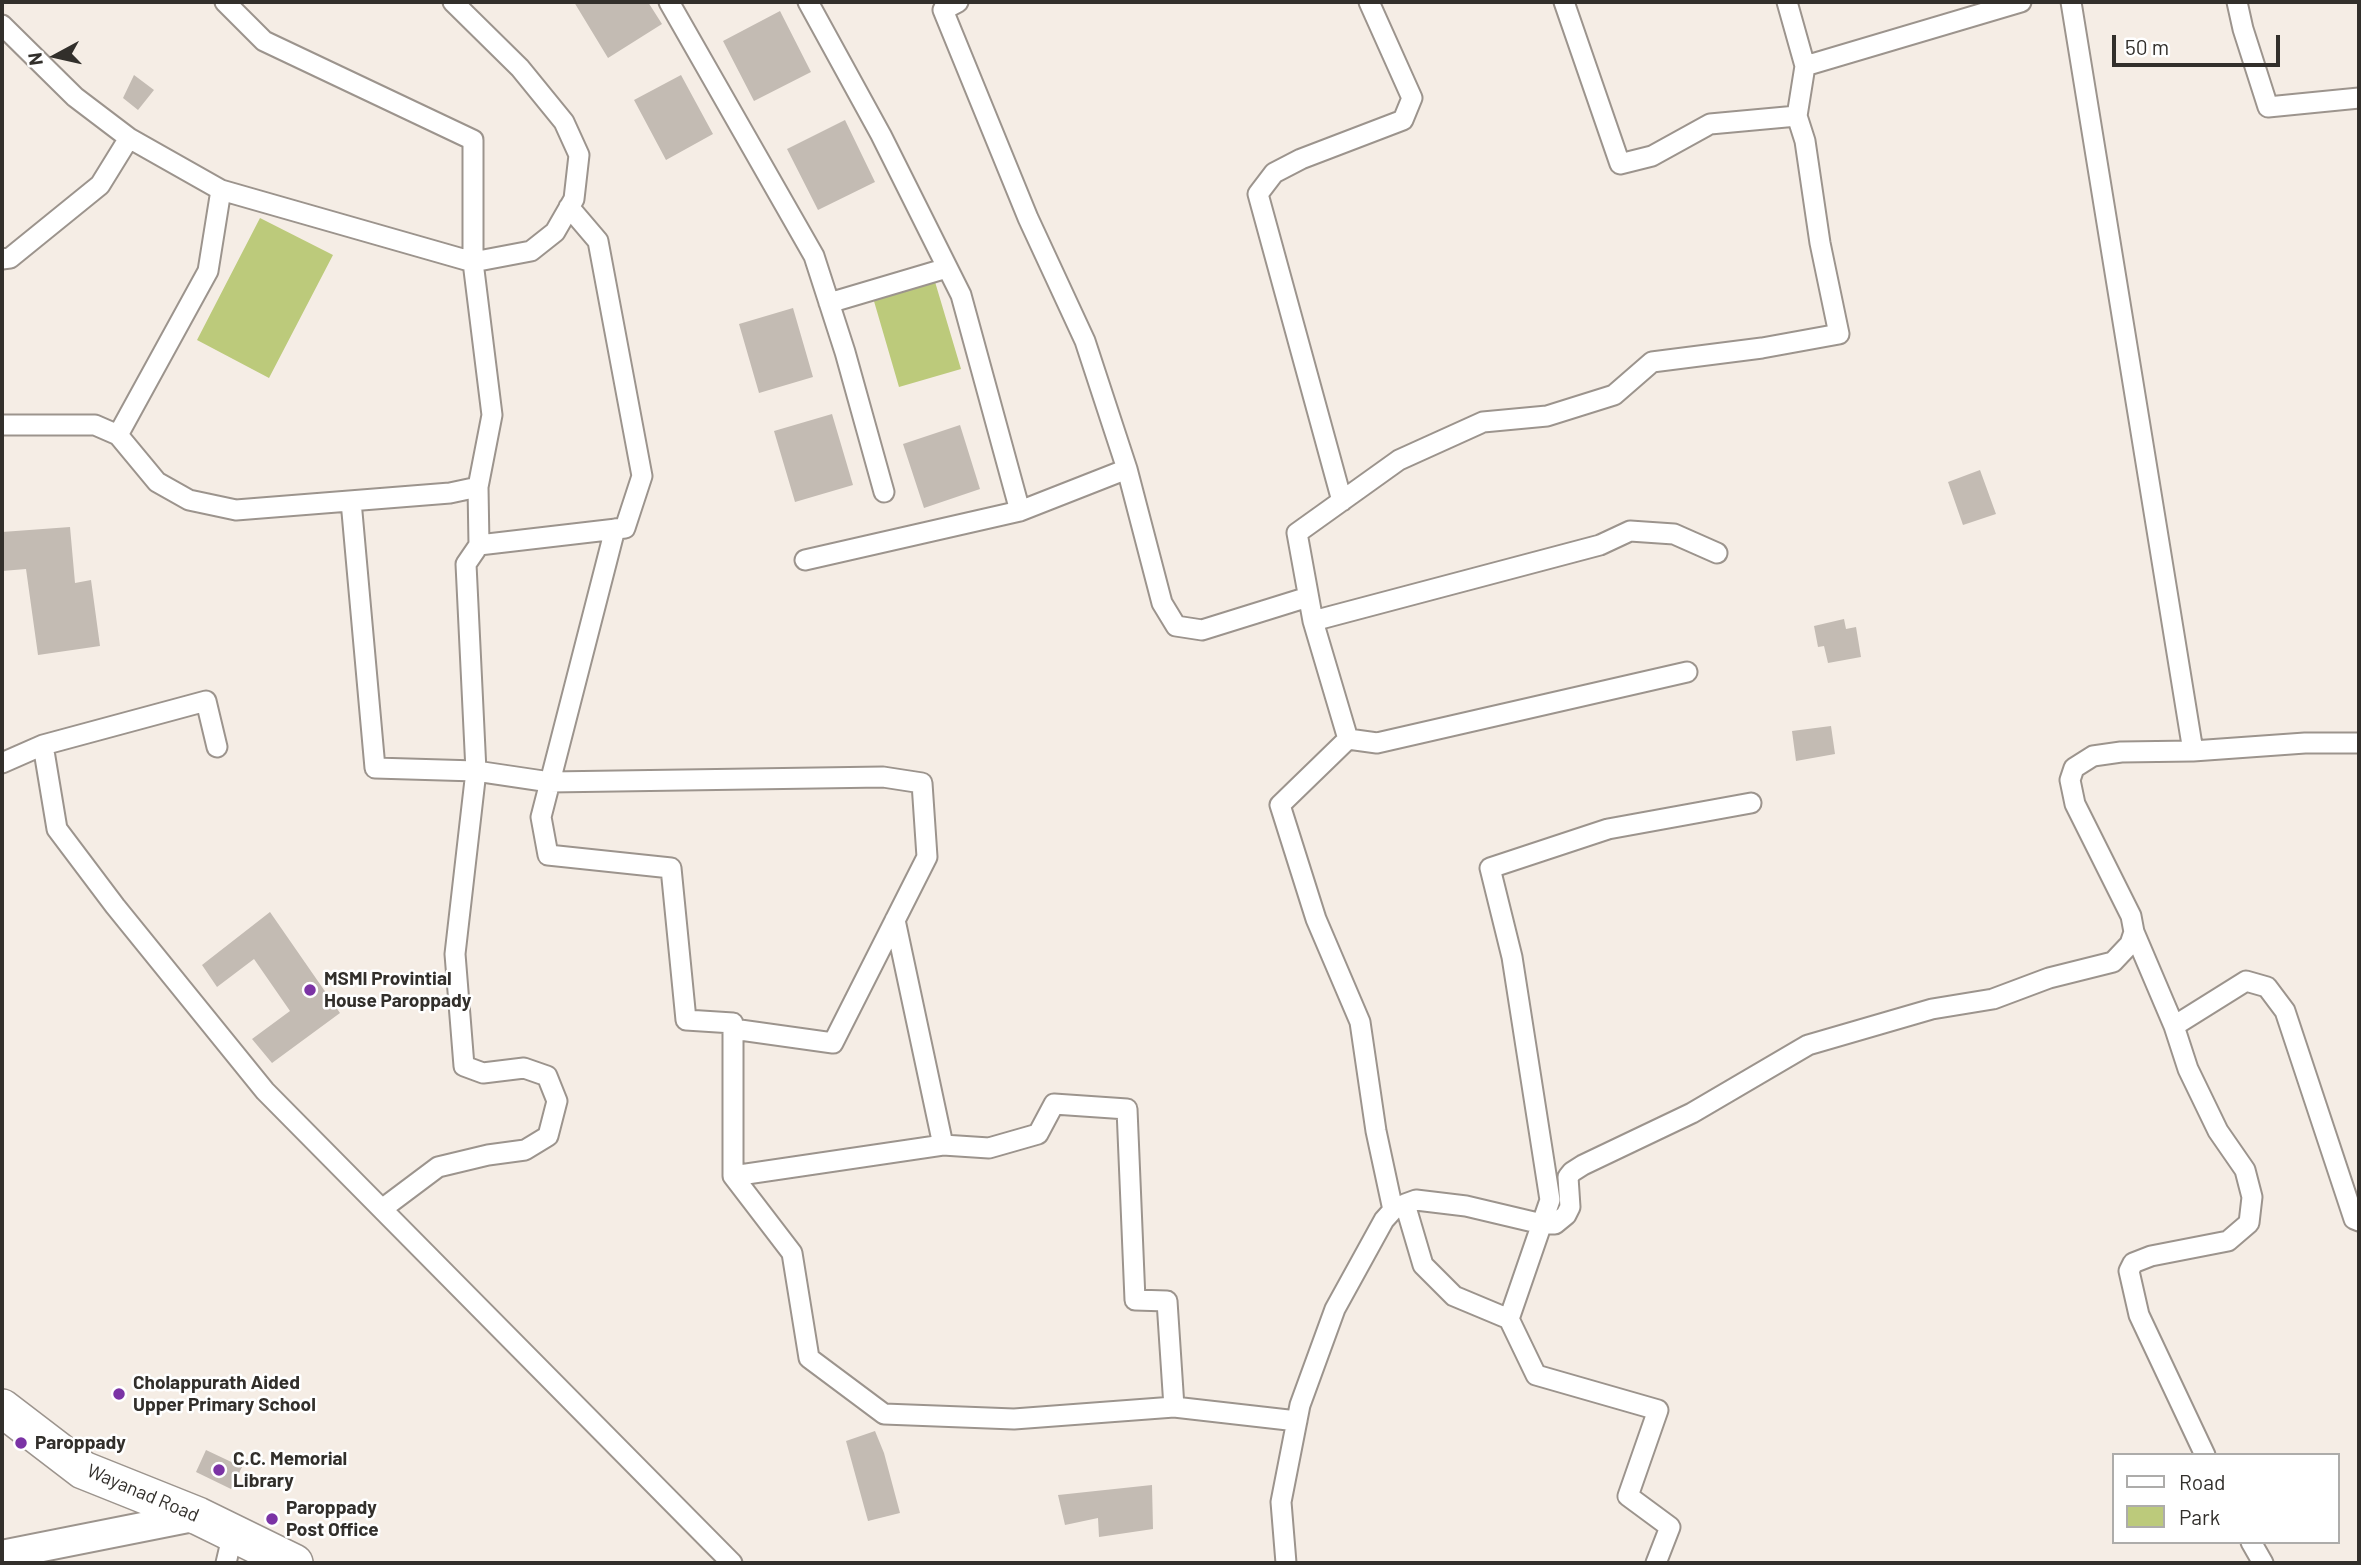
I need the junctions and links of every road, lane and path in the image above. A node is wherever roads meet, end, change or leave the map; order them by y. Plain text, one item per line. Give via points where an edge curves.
1 (225, 2) edge
2 (453, 2) edge
3 (670, 2) edge
4 (808, 2) edge
5 (1369, 2) edge
6 (1564, 2) edge
7 (1787, 2) edge
8 (2021, 2) edge
9 (2071, 2) edge
10 (2237, 2) edge
11 (953, 3) edge
12 (2, 25) edge
13 (1805, 66) junction
14 (2359, 98) edge
15 (1797, 116) junction
16 (129, 138) junction
17 (221, 190) junction
18 (569, 207) junction
19 (2, 259) edge
20 (473, 262) junction
21 (947, 268) junction
22 (829, 303) junction
23 (2, 425) edge
24 (118, 435) junction
25 (1127, 469) junction
26 (478, 487) junction
27 (884, 492) dead end
28 (1342, 500) junction
29 (351, 501) junction
30 (1020, 511) junction
31 (615, 529) junction
32 (479, 545) junction
33 (1717, 553) dead end
34 (805, 560) dead end
35 (1308, 597) junction
36 (1313, 621) junction
37 (1687, 673) dead end
38 (1348, 739) junction
39 (2359, 743) edge
40 (43, 745) junction
41 (217, 747) dead end
42 (2193, 751) junction
43 (2, 763) edge
44 (476, 771) junction
45 (550, 782) junction
46 (1751, 803) dead end
47 (895, 920) junction
48 (2134, 932) junction
49 (2174, 1026) junction
50 (733, 1029) junction
51 (943, 1145) junction
52 (733, 1176) junction
53 (1399, 1207) junction
54 (382, 1209) junction
55 (2359, 1221) edge
56 (1542, 1224) junction
57 (1509, 1319) junction
58 (1174, 1407) junction
59 (2, 1408) edge
60 (1297, 1421) junction
61 (2204, 1453) edge
62 (198, 1516) junction
63 (2252, 1544) edge
64 (230, 1548) edge
65 (2, 1555) edge
66 (295, 1563) edge
67 (732, 1563) edge
68 (1286, 1563) edge
69 (1656, 1563) edge
70 (2263, 1563) edge

1 - 20 street via 264,41 472,140
2 - 18 street via 520,68 564,122 579,155
3 - 22 street via 814,256
4 - 21 street
5 - 28 street via 1412,98 1403,120 1301,159 1274,173 1258,194
6 - 15 street via 1620,164 1652,156 1710,124
7 - 13 street
8 - 13 street
9 - 42 street
10 - 14 street via 2268,107
11 - 25 street via 943,10 1028,218 1085,341
12 - 16 street via 75,97
13 - 15 street
15 - 28 street via 1839,334 1652,362 1614,395 1547,416 1483,422 1399,460
16 - 17 street
16 - 19 street via 100,185 10,258
17 - 20 street
17 - 24 street via 208,271
18 - 20 street via 555,232 531,251
18 - 31 street via 598,241 642,476 625,528
20 - 26 street via 492,415
21 - 22 street
21 - 30 street via 961,295
22 - 27 street
23 - 24 street via 94,425
24 - 29 street via 157,482 189,500 236,510
25 - 30 street
25 - 35 street via 1162,603 1176,626 1202,630
26 - 29 street
26 - 32 street
28 - 35 street via 1297,533
29 - 44 street via 376,768
30 - 34 street
31 - 32 street
31 - 45 street
32 - 44 street via 466,564
33 - 36 street via 1674,534 1630,531 1600,545
35 - 36 street
36 - 38 street
37 - 38 street via 1377,743
38 - 53 street via 1280,805 1316,919 1360,1022 1376,1131
39 - 42 street
40 - 41 street via 206,701
40 - 43 street
40 - 54 street via 57,829 265,1091
42 - 48 street via 2093,756 2074,768 2070,780 2075,804 2131,916
44 - 45 street
44 - 54 street via 456,954 464,1066 484,1073 524,1068 547,1076 557,1101 548,1136 524,1150 438,1167
45 - 47 street via 883,777 922,783 927,857
45 - 50 street via 541,817 548,855 671,868 686,1020 733,1023
46 - 56 street via 1608,829 1490,868 1511,957 1550,1200
47 - 50 street via 833,1043
47 - 51 street
48 - 49 street
48 - 56 street via 2130,944 2113,962 2049,978 1993,999 1932,1009 1808,1045 1692,1113 1572,1172 1566,1216 1555,1224
49 - 55 street via 2246,981 2267,987 2285,1011 2354,1219
49 - 61 street via 2188,1069 2218,1131 2245,1170 2252,1197 2249,1223 2228,1241 2151,1256 2133,1263 2129,1271 2139,1315
50 - 52 street
51 - 52 street
51 - 58 street via 989,1148 1038,1134 1054,1104 1127,1109 1135,1300 1167,1301
52 - 58 street via 792,1252 809,1358 884,1414 1014,1419
53 - 56 street via 1416,1200
53 - 57 street via 1423,1265 1454,1296
53 - 60 street via 1384,1220 1335,1308
54 - 67 street
56 - 57 street
57 - 69 street via 1536,1375 1658,1410 1628,1496 1670,1527
58 - 60 street
59 - 62 highway, Wayanad Road via 83,1470
60 - 68 street via 1281,1502
62 - 64 highway, Wayanad Road
62 - 65 main road
63 - 70 street
64 - 66 highway, Wayanad Road

